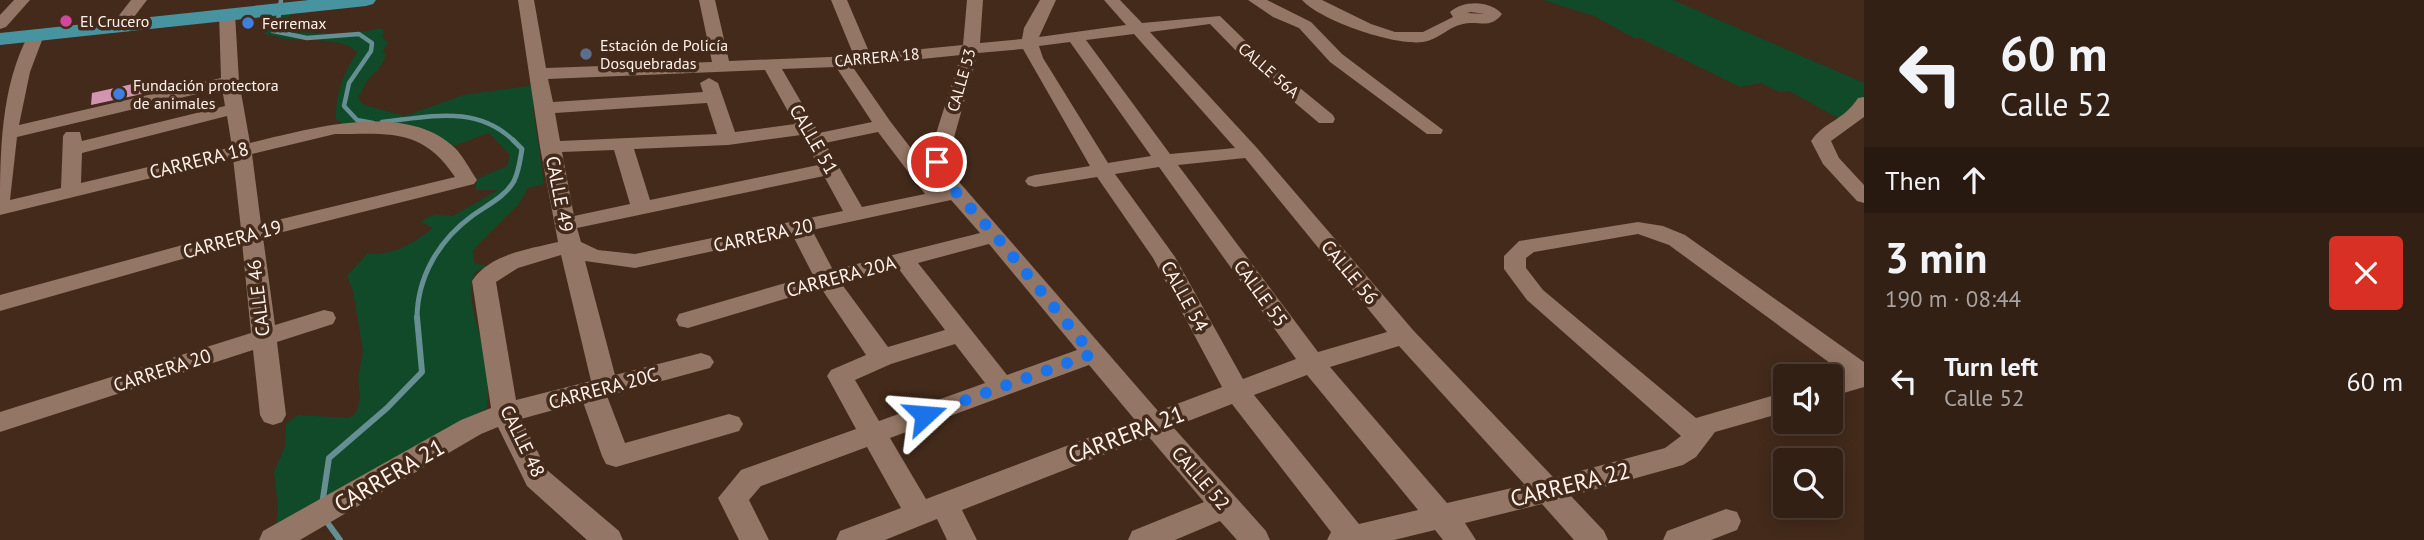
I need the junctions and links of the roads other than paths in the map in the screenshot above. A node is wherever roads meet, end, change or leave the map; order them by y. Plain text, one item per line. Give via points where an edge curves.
1 (22, 0) edge
2 (139, 0) edge
3 (366, 0) edge
4 (526, 0) edge
5 (707, 0) edge
6 (839, 0) edge
7 (975, 0) edge
8 (1048, 0) edge
9 (1112, 0) edge
10 (1256, 0) edge
11 (1310, 0) edge
12 (303, 3) edge
13 (1481, 4) edge
14 (241, 8) edge
15 (125, 18) junction
16 (1214, 19) joint
17 (0, 24) edge
18 (1139, 30) junction
19 (0, 32) edge
20 (36, 35) junction
21 (1074, 36) junction
22 (0, 39) edge
23 (1028, 43) junction
24 (971, 48) junction
25 (864, 59) junction
26 (841, 62) junction
27 (770, 63) junction
28 (712, 66) junction
29 (537, 74) junction
30 (230, 81) junction
31 (713, 97) junction
32 (1864, 102) edge
33 (543, 108) junction
34 (236, 109) junction
35 (73, 119) junction
36 (1326, 119) dead end
37 (883, 125) junction
38 (1434, 130) dead end
39 (4, 134) edge
40 (812, 134) junction
41 (728, 139) junction
42 (623, 146) junction
43 (550, 148) junction
44 (73, 149) junction
45 (242, 149) junction
46 (1250, 152) junction
47 (1164, 160) junction
48 (831, 168) junction
49 (1102, 170) junction
50 (467, 180) joint
51 (1035, 181) dead end
52 (71, 192) junction
53 (948, 195) junction
54 (1864, 197) edge
55 (0, 200) edge
56 (642, 208) junction
57 (0, 209) edge
58 (856, 215) junction
59 (800, 228) junction
60 (251, 233) junction
61 (567, 235) junction
62 (996, 236) junction
63 (903, 259) junction
64 (825, 279) junction
65 (0, 303) edge
66 (324, 318) dead end
67 (688, 320) dead end
68 (958, 334) junction
69 (1404, 336) junction
70 (262, 338) junction
71 (1092, 354) junction
72 (882, 358) junction
73 (701, 362) dead end
74 (1312, 362) junction
75 (1864, 377) edge
76 (1843, 384) edge
77 (599, 388) junction
78 (1003, 388) junction
79 (1237, 392) junction
80 (1773, 405) edge
81 (505, 412) junction
82 (273, 415) dead end
83 (0, 422) edge
84 (1154, 423) junction
85 (729, 424) dead end
86 (873, 433) junction
87 (1697, 434) junction
88 (1549, 491) junction
89 (1225, 506) junction
90 (932, 509) junction
91 (1440, 515) junction
92 (1726, 521) dead end
93 (1349, 539) edge
94 (274, 540) edge
95 (608, 540) edge
96 (754, 540) edge
97 (851, 540) edge
98 (962, 540) edge
99 (1143, 540) edge
100 (1255, 540) edge
101 (1461, 540) edge
102 (1593, 540) edge
103 (1678, 540) edge

1 - 17 street
2 - 15 street
3 - 12 main road
4 - 29 street, CALLE 49
5 - 28 street
6 - 25 street
7 - 24 street, CALLE 53
8 - 23 street
9 - 18 street, CALLE 56
10 - 38 street via 1305,25 1336,58
11 - 13 street via 1374,29 1405,37 1431,36 1462,19 1493,18 1493,12
12 - 14 main road
14 - 15 main road
14 - 20 main road
14 - 30 street, CALLE 46 via 229,48
15 - 19 main road
16 - 18 street, CARRERA 18
16 - 36 street, CALLE 56A
18 - 21 street, CARRERA 18
18 - 46 street, CALLE 56
20 - 22 main road
20 - 39 street
21 - 23 street, CARRERA 18
21 - 47 street, CALLE 55
23 - 24 street, CARRERA 18
23 - 49 street, CALLE 54
24 - 25 street, CARRERA 18
24 - 53 street, CALLE 53 via 937,162
25 - 26 street, CARRERA 18
26 - 27 street, CARRERA 18
26 - 37 street, CALLE 52
27 - 28 street, CARRERA 18
27 - 40 street, CALLE 51
28 - 29 street, CARRERA 18
28 - 31 street
29 - 33 street, CALLE 49
30 - 34 street, CALLE 46
30 - 35 street
31 - 33 street
31 - 41 street
32 - 54 street via 1856,118 1821,141 1830,160
33 - 43 street, CALLE 49
34 - 44 street
34 - 45 street, CALLE 46
35 - 39 street
35 - 44 street
37 - 40 street
37 - 53 street, CALLE 52
39 - 55 street
40 - 41 street
40 - 48 street, CALLE 51
41 - 42 street
42 - 43 street
42 - 56 street
43 - 61 street, CALLE 49
44 - 52 street
45 - 50 street, CARRERA 18 via 335,128 400,128 448,152
45 - 52 street, CARRERA 18
45 - 60 street, CALLE 46
46 - 47 street
46 - 69 street, CALLE 56
47 - 49 street
47 - 74 street, CALLE 55
48 - 56 street
48 - 58 street, CALLE 51
49 - 51 street
49 - 79 street, CALLE 54 via 1164,257
50 - 60 street, CARRERA 19
52 - 57 street, CARRERA 18
53 - 58 street, CARRERA 20
53 - 62 street, CALLE 52
56 - 61 street
58 - 59 street, CARRERA 20
59 - 61 street, CARRERA 20 via 635,261 594,257
59 - 64 street
60 - 65 street, CARRERA 19
60 - 70 street, CALLE 46
61 - 77 street, CALLE 49
61 - 81 street, CALLE 48 via 488,273 484,281
62 - 63 street, CARRERA 20A
62 - 71 street, CALLE 52
63 - 64 street, CARRERA 20A
63 - 68 street
64 - 67 street, CARRERA 20A
64 - 72 street
66 - 70 street, CARRERA 20
68 - 72 street
68 - 78 street
69 - 74 street, CARRERA 21
69 - 88 street, CALLE 56
70 - 82 street, CALLE 46
70 - 83 street, CARRERA 20
71 - 78 street
71 - 84 street, CALLE 52
72 - 86 street via 839,376
73 - 77 street, CARRERA 20C
74 - 79 street, CARRERA 21
74 - 91 street, CALLE 55
75 - 76 street
75 - 87 street via 1677,240 1655,231 1638,228 1527,246 1514,256 1515,269 1535,295
77 - 81 street, CARRERA 20C
77 - 85 street, CALLE 49 via 616,456
78 - 86 street
79 - 84 street, CARRERA 21
79 - 93 street, CALLE 54
80 - 87 street, CARRERA 22 via 1706,425
81 - 94 street, CARRERA 21
81 - 95 street, CALLE 48 via 537,478
84 - 89 street, CALLE 52
84 - 90 street, CARRERA 21
86 - 90 street
86 - 96 street via 751,478 733,498
87 - 88 street, CARRERA 22 via 1673,457
88 - 91 street, CARRERA 22
88 - 102 street, CALLE 56
89 - 99 street
89 - 100 street, CALLE 52
90 - 97 street, CARRERA 21
90 - 98 street
91 - 93 street, CARRERA 22
91 - 101 street, CALLE 55
92 - 103 street

